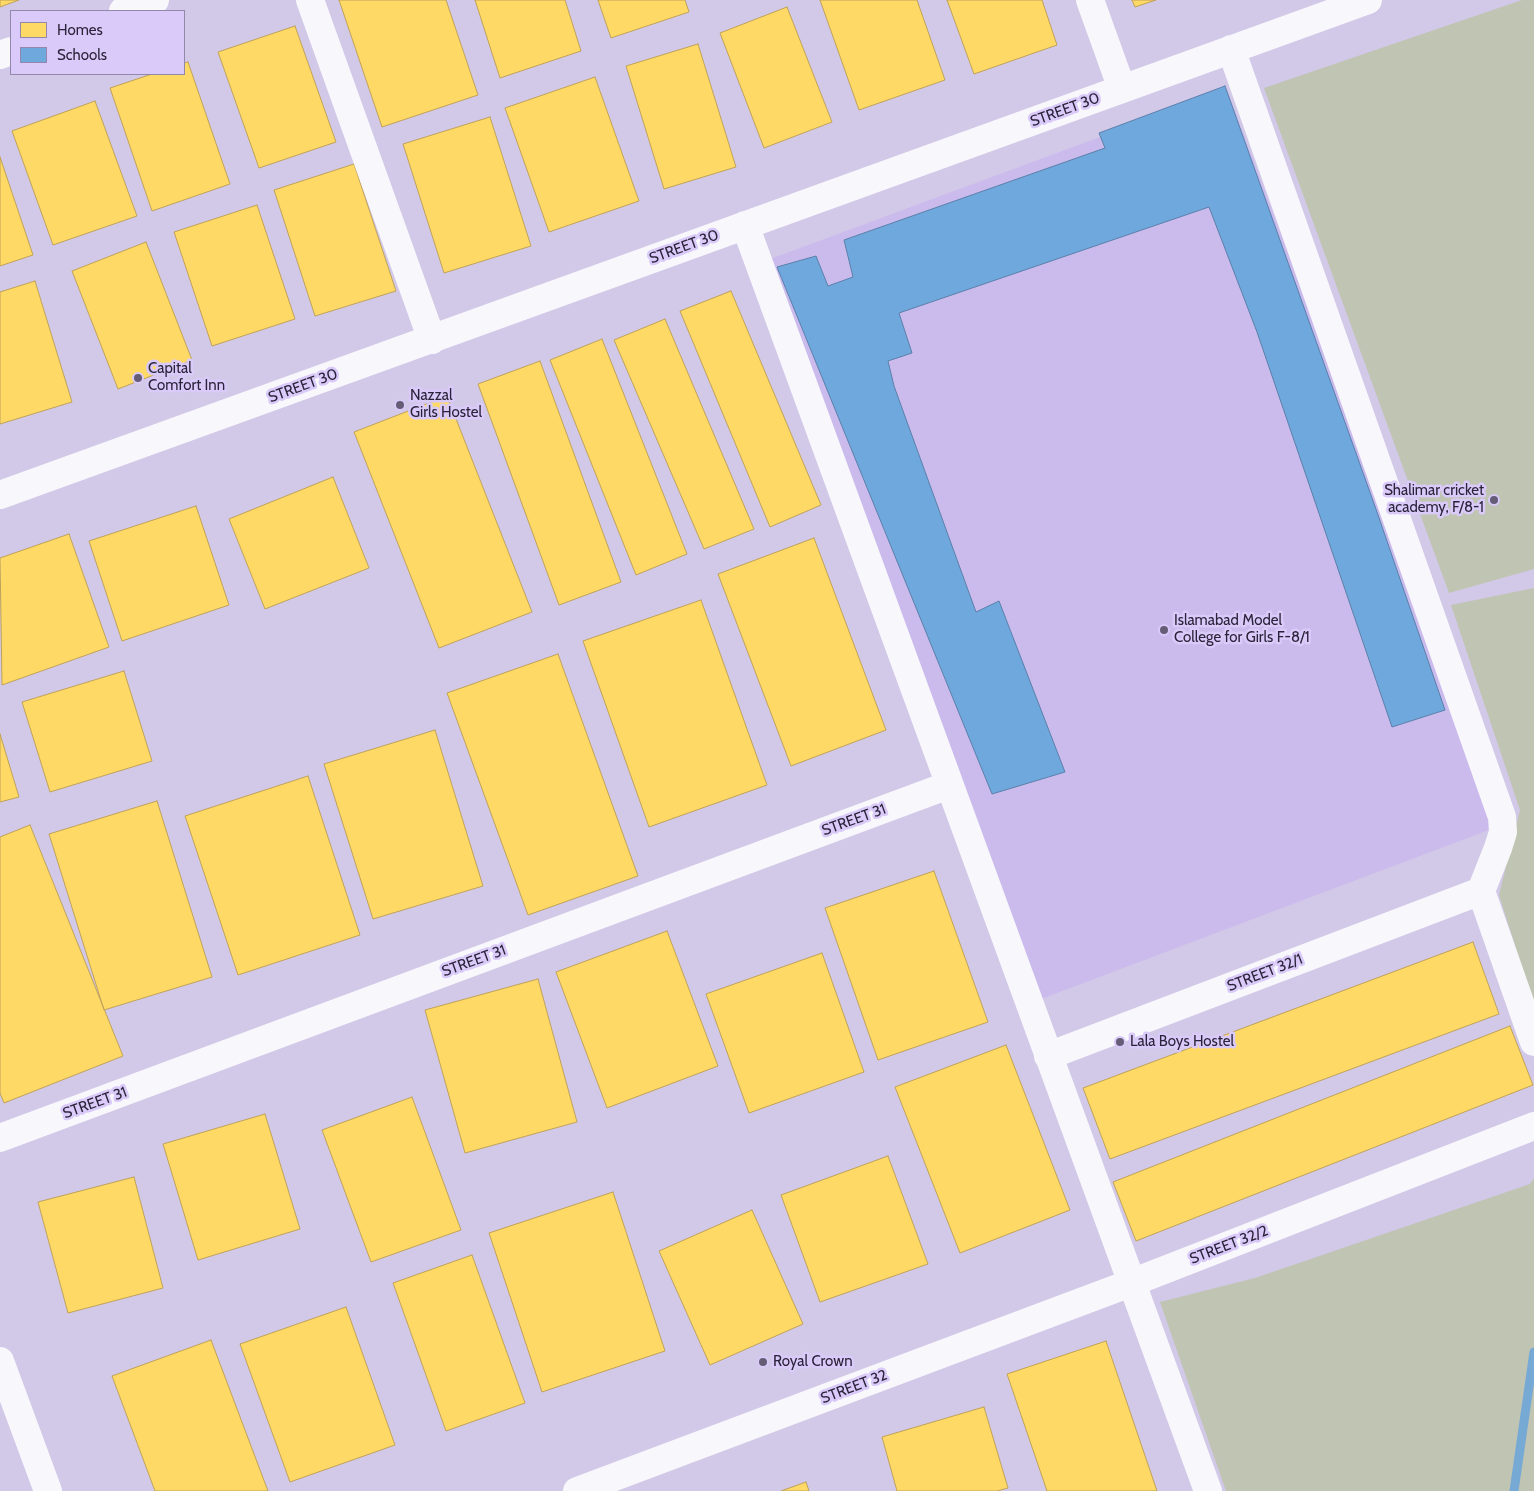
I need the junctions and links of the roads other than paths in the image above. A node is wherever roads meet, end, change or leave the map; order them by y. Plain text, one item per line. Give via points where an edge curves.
1 (155, 0) edge
2 (310, 0) edge
3 (1090, 0) edge
4 (1368, 0) edge
5 (126, 10) edge
6 (1231, 49) junction
7 (1122, 89) junction
8 (745, 225) junction
9 (432, 340) junction
10 (0, 495) edge
11 (949, 785) junction
12 (1481, 891) junction
13 (1534, 1042) edge
14 (1048, 1056) junction
15 (1534, 1126) edge
16 (0, 1138) edge
17 (1131, 1283) junction
18 (0, 1361) edge
19 (48, 1491) edge
20 (577, 1491) edge
21 (1208, 1491) edge

1 - 5 street
2 - 9 street
3 - 7 street
4 - 6 street, STREET 30
6 - 7 street, STREET 30
6 - 12 street via 1502,817 1503,832
7 - 8 street, STREET 30
8 - 9 street, STREET 30
8 - 11 street
9 - 10 street, STREET 30
11 - 14 street
11 - 16 street, STREET 31
12 - 13 street
12 - 14 street, STREET 32/1
14 - 17 street
15 - 17 street, STREET 32/2
17 - 20 street, STREET 32
17 - 21 street
18 - 19 street

